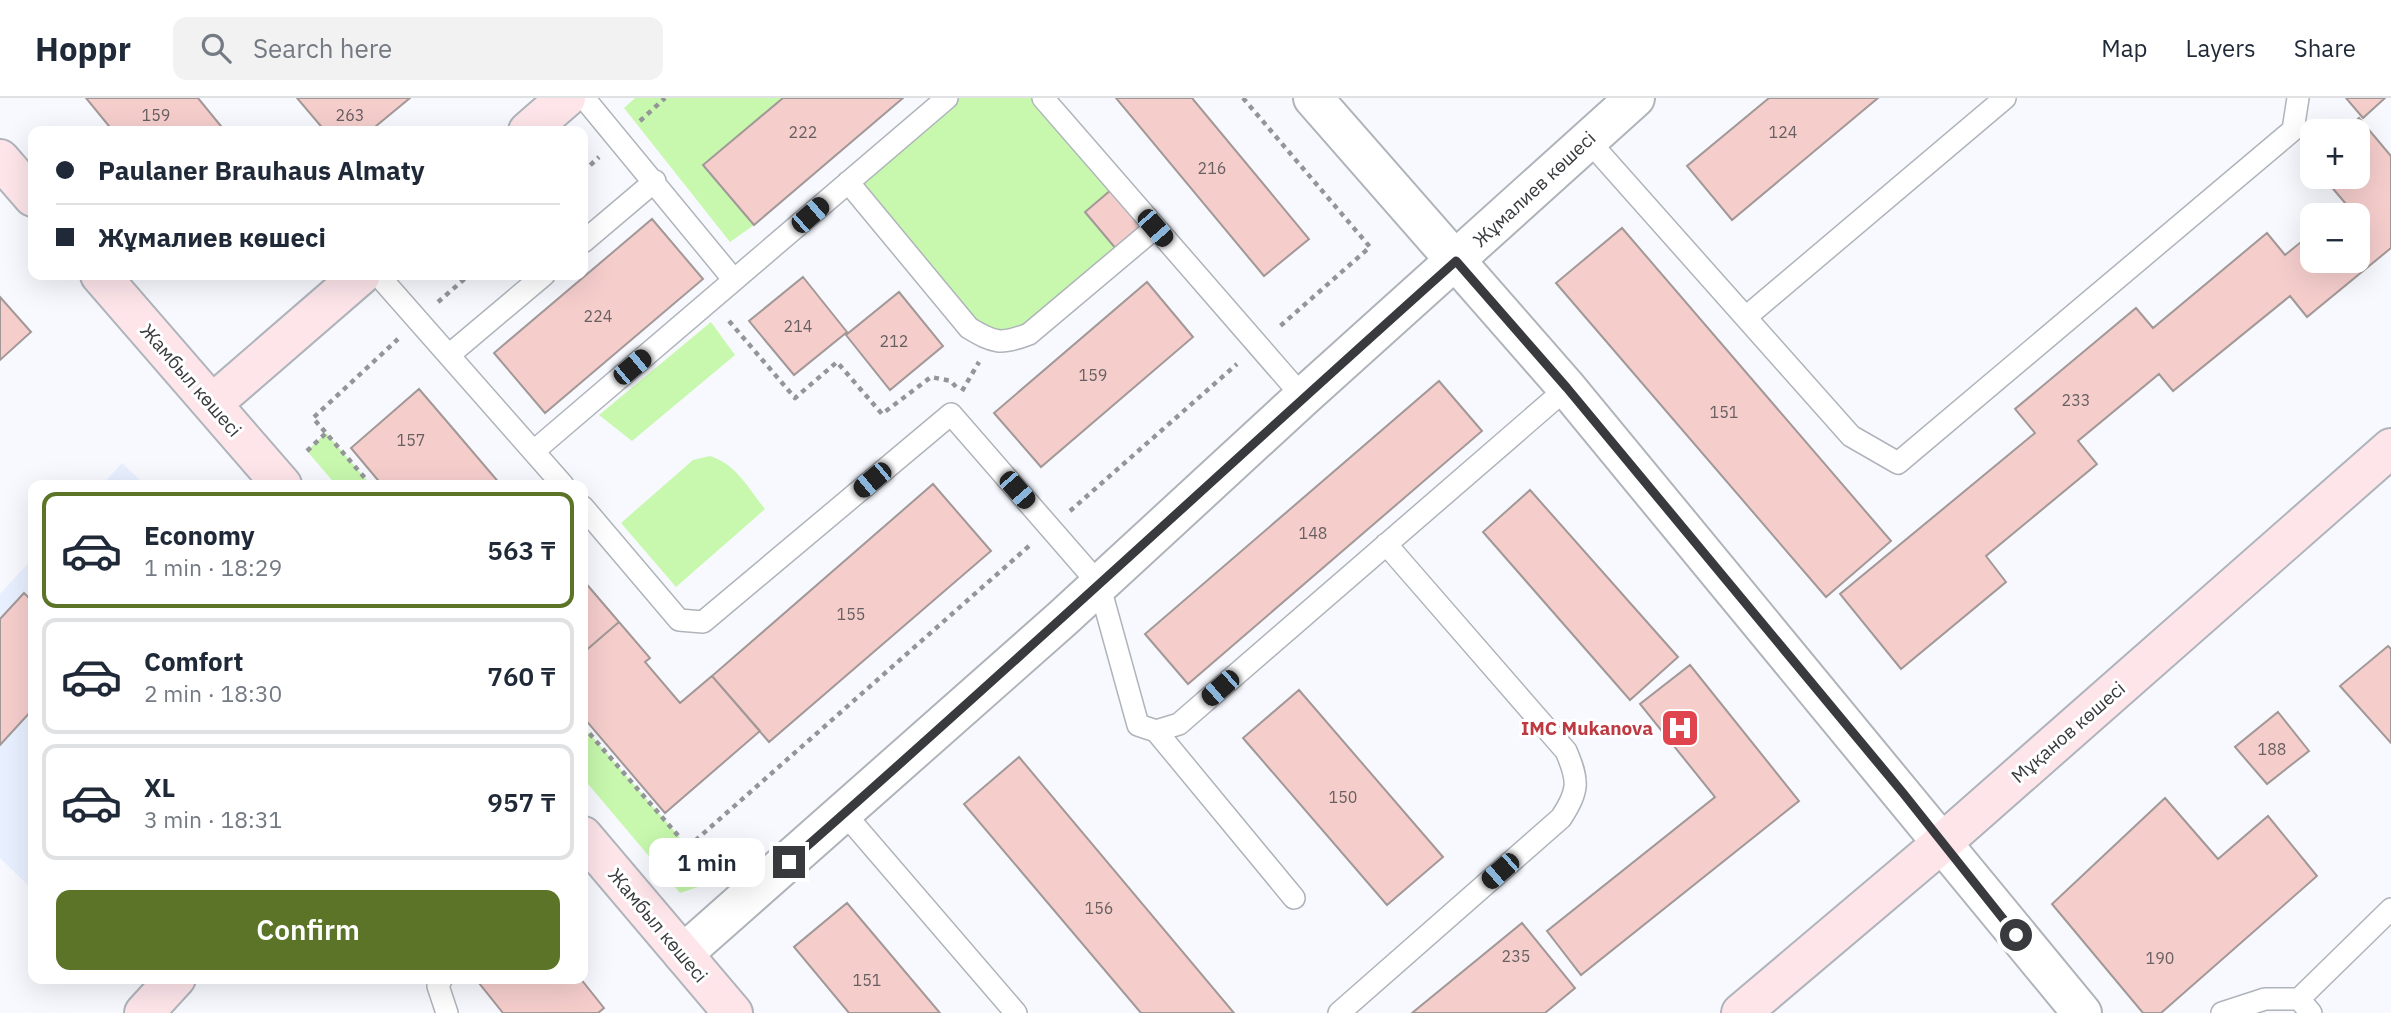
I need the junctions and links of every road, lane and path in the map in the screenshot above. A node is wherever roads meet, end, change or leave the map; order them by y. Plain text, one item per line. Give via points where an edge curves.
1 (566, 98) edge
2 (584, 98) edge
3 (947, 98) edge
4 (1043, 98) edge
5 (1243, 98) edge
6 (1312, 98) edge
7 (1635, 98) edge
8 (2005, 98) edge
9 (2298, 98) edge
10 (534, 126) edge
11 (1587, 139) junction
12 (0, 159) edge
13 (654, 181) junction
14 (848, 182) junction
15 (28, 191) edge
16 (1155, 228) junction
17 (588, 238) edge
18 (1456, 261) junction
19 (104, 280) edge
20 (355, 280) edge
21 (382, 280) edge
22 (463, 280) edge
23 (538, 280) edge
24 (734, 280) junction
25 (710, 300) junction
26 (1746, 317) junction
27 (418, 320) junction
28 (1258, 345) junction
29 (449, 355) junction
30 (1567, 388) junction
31 (961, 393) dead end
32 (1303, 397) junction
33 (212, 404) junction
34 (326, 433) junction
35 (2391, 448) edge
36 (307, 451) dead end
37 (534, 451) junction
38 (278, 480) edge
39 (368, 480) edge
40 (559, 480) edge
41 (1061, 501) dead end
42 (1070, 511) junction
43 (588, 514) edge
44 (1050, 528) junction
45 (1386, 544) junction
46 (1099, 584) junction
47 (1156, 731) junction
48 (588, 732) edge
49 (844, 813) junction
50 (1941, 843) junction
51 (588, 849) edge
52 (1294, 898) dead end
53 (2391, 909) edge
54 (683, 954) junction
55 (171, 984) edge
56 (439, 984) edge
57 (2305, 1006) edge
58 (722, 1009) edge
59 (144, 1013) edge
60 (447, 1013) edge
61 (1016, 1013) edge
62 (1339, 1013) edge
63 (1741, 1013) edge
64 (2082, 1013) edge
65 (2222, 1013) edge

1 - 10 street
2 - 13 lane
3 - 14 lane
4 - 16 lane
5 - 28 path via 1370,247
6 - 18 street
7 - 11 street, Жұмалиев көшесі
8 - 26 lane
9 - 26 lane via 2294,130 1898,463 1851,436
11 - 18 street, Жұмалиев көшесі
11 - 26 lane
12 - 15 street
13 - 17 lane
13 - 24 lane
14 - 16 lane via 969,328 991,341 1011,341 1029,334
14 - 24 lane
16 - 28 lane
18 - 30 street
18 - 32 street, Жұмалиев көшесі
19 - 33 street, Жамбыл көшесі
20 - 33 street
21 - 27 lane
22 - 27 path
23 - 29 lane
24 - 25 lane
25 - 31 path via 795,398 837,362 882,414 930,377 951,381
25 - 37 lane
27 - 29 lane
27 - 34 path via 313,418
28 - 32 lane
28 - 42 path
29 - 37 lane
30 - 45 lane
30 - 50 street
32 - 46 street, Жұмалиев көшесі
33 - 38 street, Жамбыл көшесі
34 - 36 path
34 - 39 path
35 - 50 street, Мұқанов көшесі
37 - 40 lane
41 - 42 path
42 - 44 path
43 - 44 lane via 679,620 703,622 950,414
44 - 46 lane
44 - 48 path via 688,847
45 - 47 lane via 1179,724
45 - 62 lane via 1566,751 1576,773 1574,799 1561,818
46 - 47 lane via 1138,724
46 - 49 street, Жұмалиев көшесі
47 - 52 lane
49 - 54 street, Жұмалиев көшесі
49 - 61 lane
50 - 63 street, Мұқанов көшесі
50 - 64 street
51 - 54 street, Жамбыл көшесі
53 - 57 lane
54 - 58 street, Жамбыл көшесі
55 - 59 street
56 - 60 lane
57 - 65 lane via 2265,999

